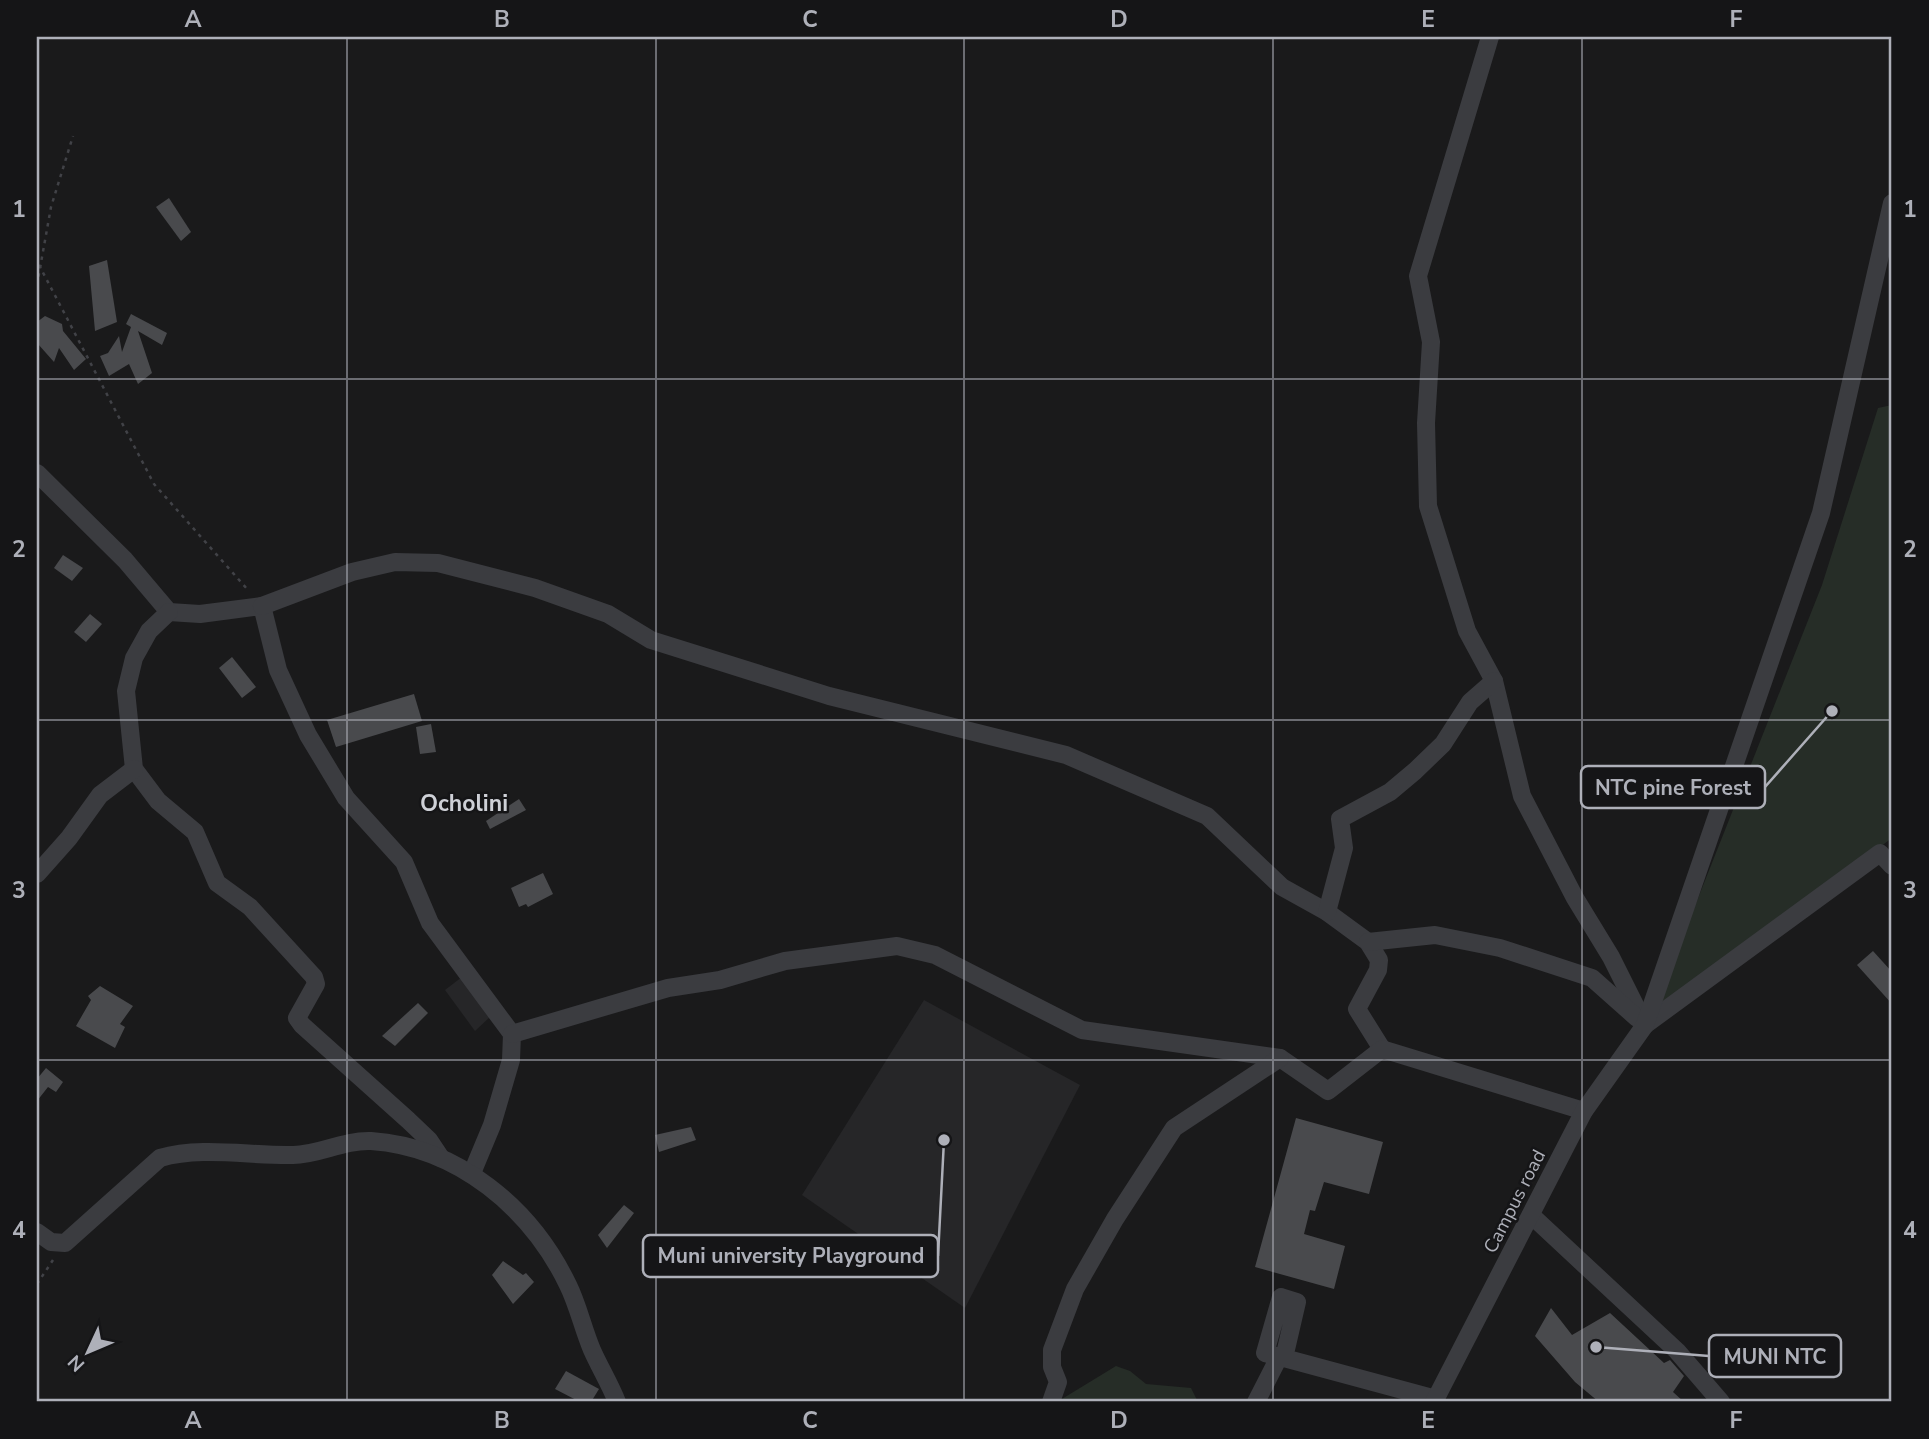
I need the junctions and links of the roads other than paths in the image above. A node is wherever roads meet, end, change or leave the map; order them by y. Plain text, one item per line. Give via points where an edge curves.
1 (1490, 37) edge
2 (1892, 203) edge
3 (37, 473) edge
4 (262, 606) junction
5 (169, 612) junction
6 (1493, 681) junction
7 (134, 769) junction
8 (1888, 854) edge
9 (37, 874) edge
10 (1327, 912) junction
11 (1368, 942) junction
12 (1644, 1026) junction
13 (512, 1034) junction
14 (1382, 1049) junction
15 (1280, 1058) junction
16 (1584, 1111) junction
17 (440, 1158) junction
18 (472, 1173) junction
19 (1531, 1215) junction
20 (37, 1232) edge
21 (1435, 1401) edge
22 (617, 1402) edge
23 (1051, 1402) edge
24 (1256, 1402) edge
25 (1721, 1402) edge

1 - 6 street via 1418,276 1431,342 1426,423 1428,506 1467,631
2 - 12 street via 1821,513
3 - 5 street via 125,560
4 - 5 street via 200,614
4 - 10 street via 352,572 396,562 438,563 535,588 608,614 651,640 676,648 829,696 1066,755 1207,816 1282,887
4 - 13 street via 278,670 308,735 346,798 404,862 430,923
5 - 7 street via 149,631 134,657 126,691
6 - 10 street via 1469,702 1443,744 1415,772 1390,792 1340,819 1343,848
6 - 12 street via 1522,796
7 - 9 street via 100,796
7 - 17 street via 158,802 195,832 217,883 250,907 314,977 316,984 299,1011 302,1025 429,1140
8 - 12 street
10 - 11 street
11 - 12 street via 1435,935 1500,948 1592,978
11 - 14 street via 1379,960 1378,970 1357,1009
12 - 16 street, Campus road
13 - 15 street via 668,988 720,980 785,961 897,946 935,955 1082,1030
13 - 18 street via 510,1060 492,1125
14 - 15 street via 1328,1091
14 - 16 street
15 - 23 street via 1174,1128 1075,1289 1052,1350 1058,1382
16 - 19 street, Campus road
17 - 18 street
17 - 20 street via 405,1146 368,1141 297,1155 180,1153 160,1158 65,1243 51,1242
18 - 22 street via 499,1194 547,1250 568,1285
19 - 21 street, Campus road
19 - 25 street via 1677,1351
21 - 24 street via 1284,1358 1297,1302 1281,1297 1265,1353 1279,1357

